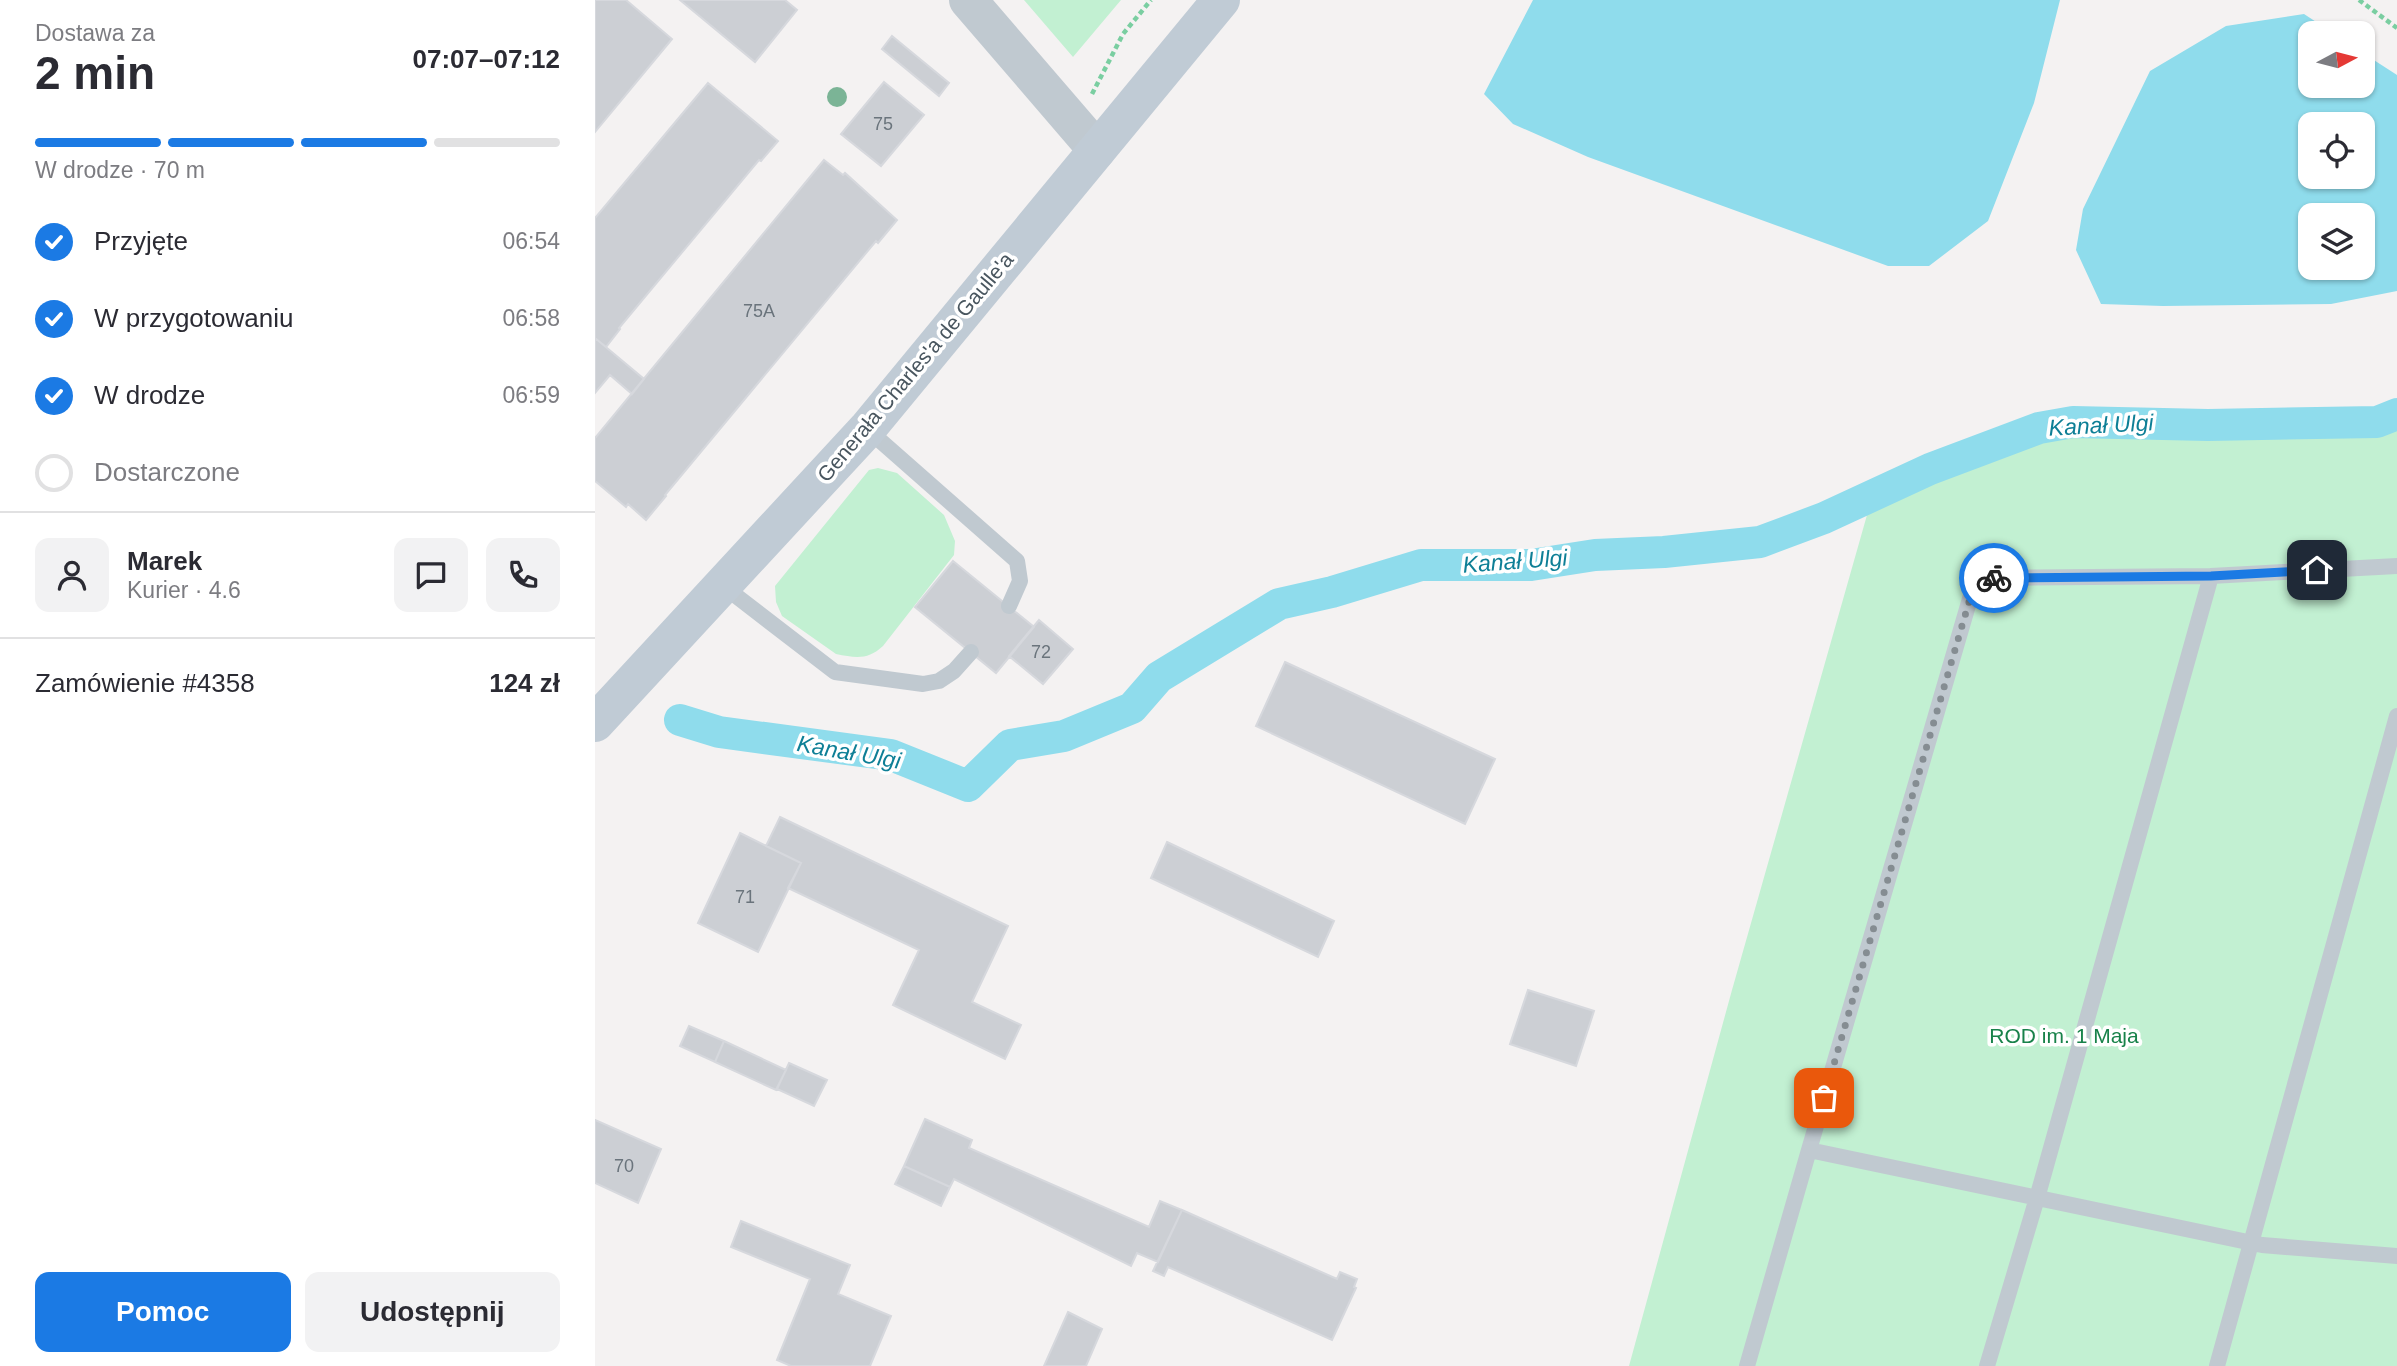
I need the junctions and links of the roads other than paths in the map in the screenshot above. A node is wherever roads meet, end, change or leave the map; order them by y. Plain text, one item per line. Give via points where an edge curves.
1 (968, 0) edge
2 (1221, 0) edge
3 (1097, 150) junction
4 (867, 429) junction
5 (2397, 566) edge
6 (2211, 576) junction
7 (722, 584) junction
8 (1009, 606) dead end
9 (971, 652) dead end
10 (2397, 716) edge
11 (595, 723) edge
12 (1809, 1150) junction
13 (2037, 1198) junction
14 (2252, 1242) junction
15 (2397, 1256) edge
16 (1747, 1366) edge
17 (1987, 1366) edge
18 (2217, 1366) edge

1 - 3 street
2 - 3 main road, Generała Charles'a de Gaulle'a
3 - 4 main road, Generała Charles'a de Gaulle'a
4 - 7 main road, Generała Charles'a de Gaulle'a
4 - 8 lane via 1017,561 1020,581
5 - 6 lane
6 - 12 lane via 1976,578
6 - 13 lane
7 - 9 lane via 835,672 923,684 939,681
7 - 11 main road, Generała Charles'a de Gaulle'a
10 - 14 lane
12 - 13 lane
12 - 16 lane
13 - 14 lane
13 - 17 lane
14 - 15 lane
14 - 18 lane

